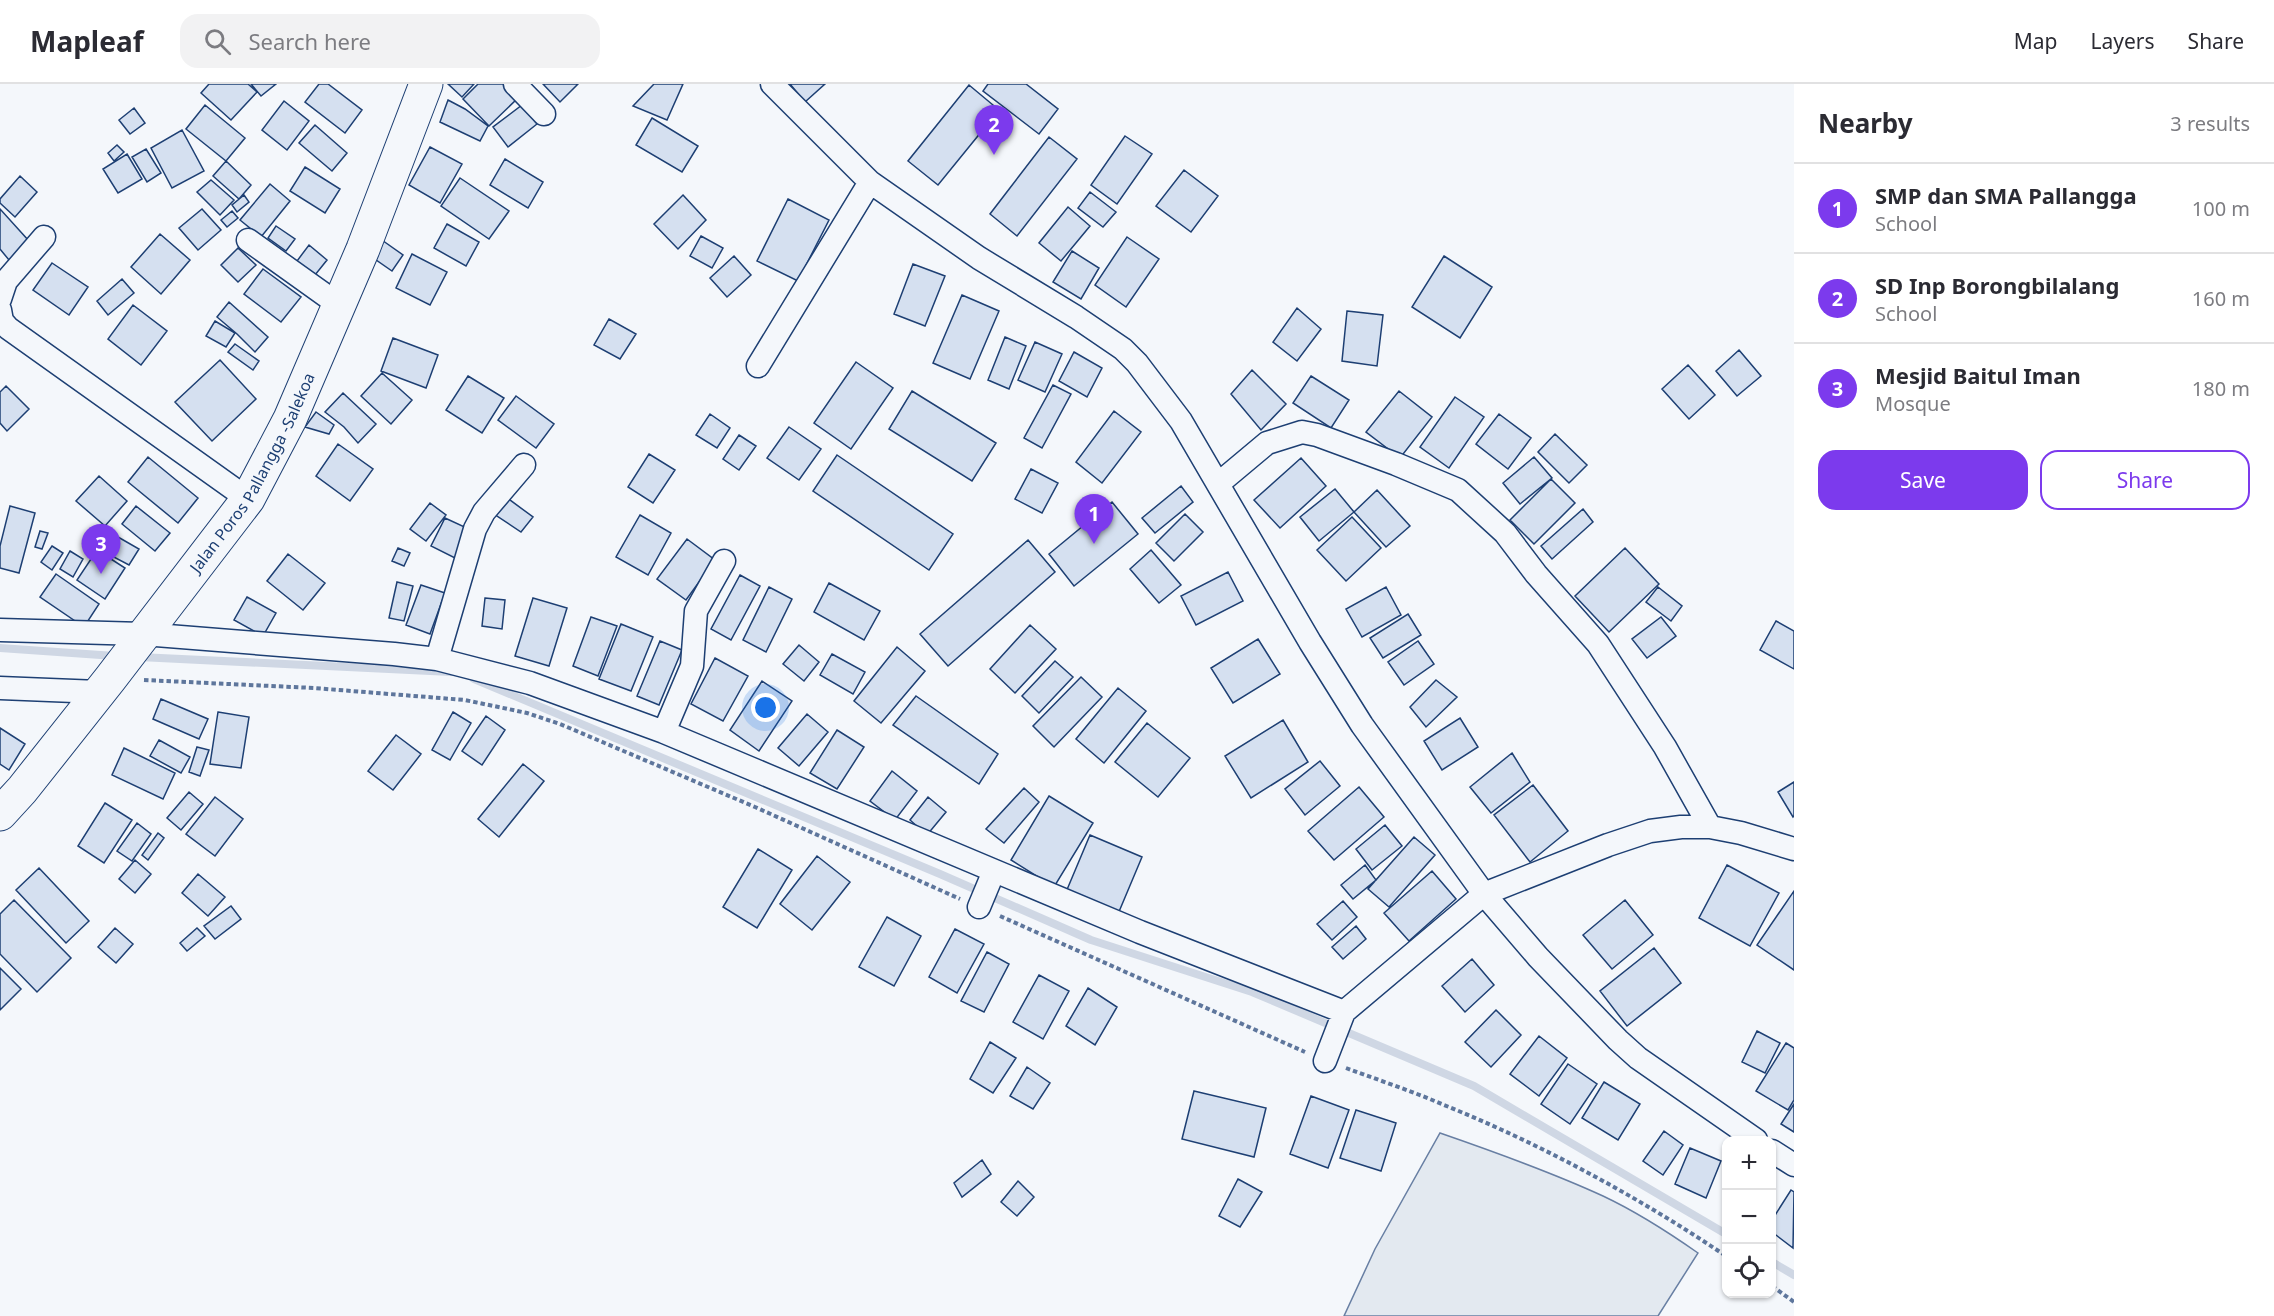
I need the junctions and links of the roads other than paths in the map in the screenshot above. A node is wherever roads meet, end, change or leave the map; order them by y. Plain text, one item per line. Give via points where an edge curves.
1 (426, 84) edge
2 (515, 84) edge
3 (772, 84) edge
4 (544, 114) dead end
5 (870, 182) junction
6 (44, 237) dead end
7 (248, 240) dead end
8 (0, 299) edge
9 (339, 305) junction
10 (0, 310) edge
11 (758, 366) dead end
12 (524, 465) dead end
13 (1218, 484) junction
14 (248, 499) junction
15 (724, 561) dead end
16 (0, 630) edge
17 (436, 659) junction
18 (120, 664) junction
19 (0, 688) edge
20 (664, 732) junction
21 (0, 814) edge
22 (1710, 827) junction
23 (1794, 849) edge
24 (1484, 894) junction
25 (1342, 1017) junction
26 (1327, 1056) road end
27 (1750, 1136) edge
28 (1776, 1154) edge
29 (1794, 1165) edge

1 - 9 main road, Jalan Poros Pallangga -Salekoa
2 - 4 street
3 - 5 street
5 - 11 street
5 - 13 street via 979,258 1122,349 1181,422
6 - 8 street via 6,281
7 - 9 street
9 - 14 main road, Jalan Poros Pallangga -Salekoa via 290,419
10 - 14 street via 2,321 9,328
12 - 17 street via 484,512 476,529
13 - 22 street via 1267,443 1302,432 1458,490 1505,533 1598,644 1665,747
13 - 24 street via 1362,724
14 - 18 main road, Jalan Poros Pallangga -Salekoa
15 - 20 street via 696,611 692,666
16 - 18 street
17 - 18 street
17 - 20 street via 530,683
18 - 19 street
18 - 21 main road, Jalan Poros Pallangga -Salekoa
20 - 25 street via 987,890 1150,937
22 - 23 street
22 - 24 street via 1650,831
24 - 25 street
24 - 27 street via 1618,1041
25 - 26 street
28 - 29 street

